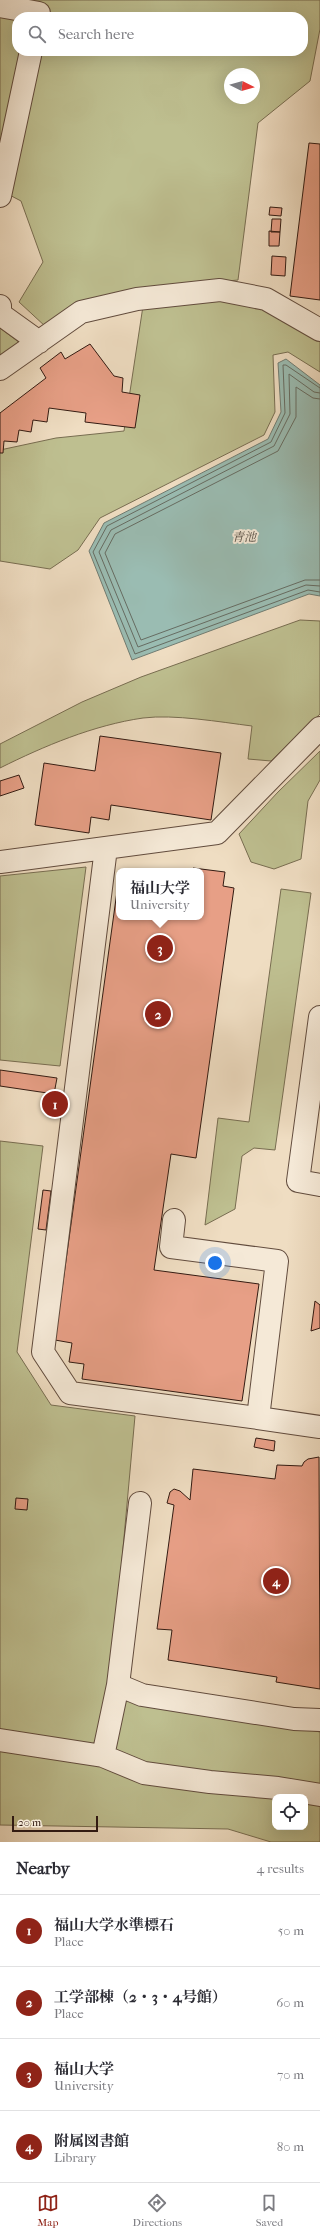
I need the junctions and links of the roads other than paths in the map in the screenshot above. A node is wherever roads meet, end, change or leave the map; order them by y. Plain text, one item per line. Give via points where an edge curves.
1 (0, 6) edge
2 (33, 12) edge
3 (30, 56) edge
4 (0, 196) edge
5 (0, 306) edge
6 (320, 330) edge
7 (39, 342) junction
8 (0, 369) edge
9 (320, 728) edge
10 (106, 848) junction
11 (0, 862) edge
12 (320, 1017) edge
13 (320, 1185) edge
14 (174, 1220) dead end
15 (258, 1418) junction
16 (320, 1427) edge
17 (140, 1503) dead end
18 (118, 1685) junction
19 (320, 1720) edge
20 (0, 1740) edge
21 (103, 1756) junction
22 (320, 1795) edge

1 - 2 lane
3 - 4 lane
5 - 7 lane via 0,314
6 - 7 lane via 266,299 220,290 137,299 82,312
7 - 8 lane
9 - 10 lane via 217,833
10 - 11 lane
10 - 15 lane via 43,1352 70,1393
12 - 13 lane via 298,1181
14 - 15 lane via 171,1247 277,1261
15 - 16 lane
17 - 18 lane
18 - 19 lane via 142,1695 294,1719
18 - 21 lane
20 - 21 lane
21 - 22 lane via 144,1773

